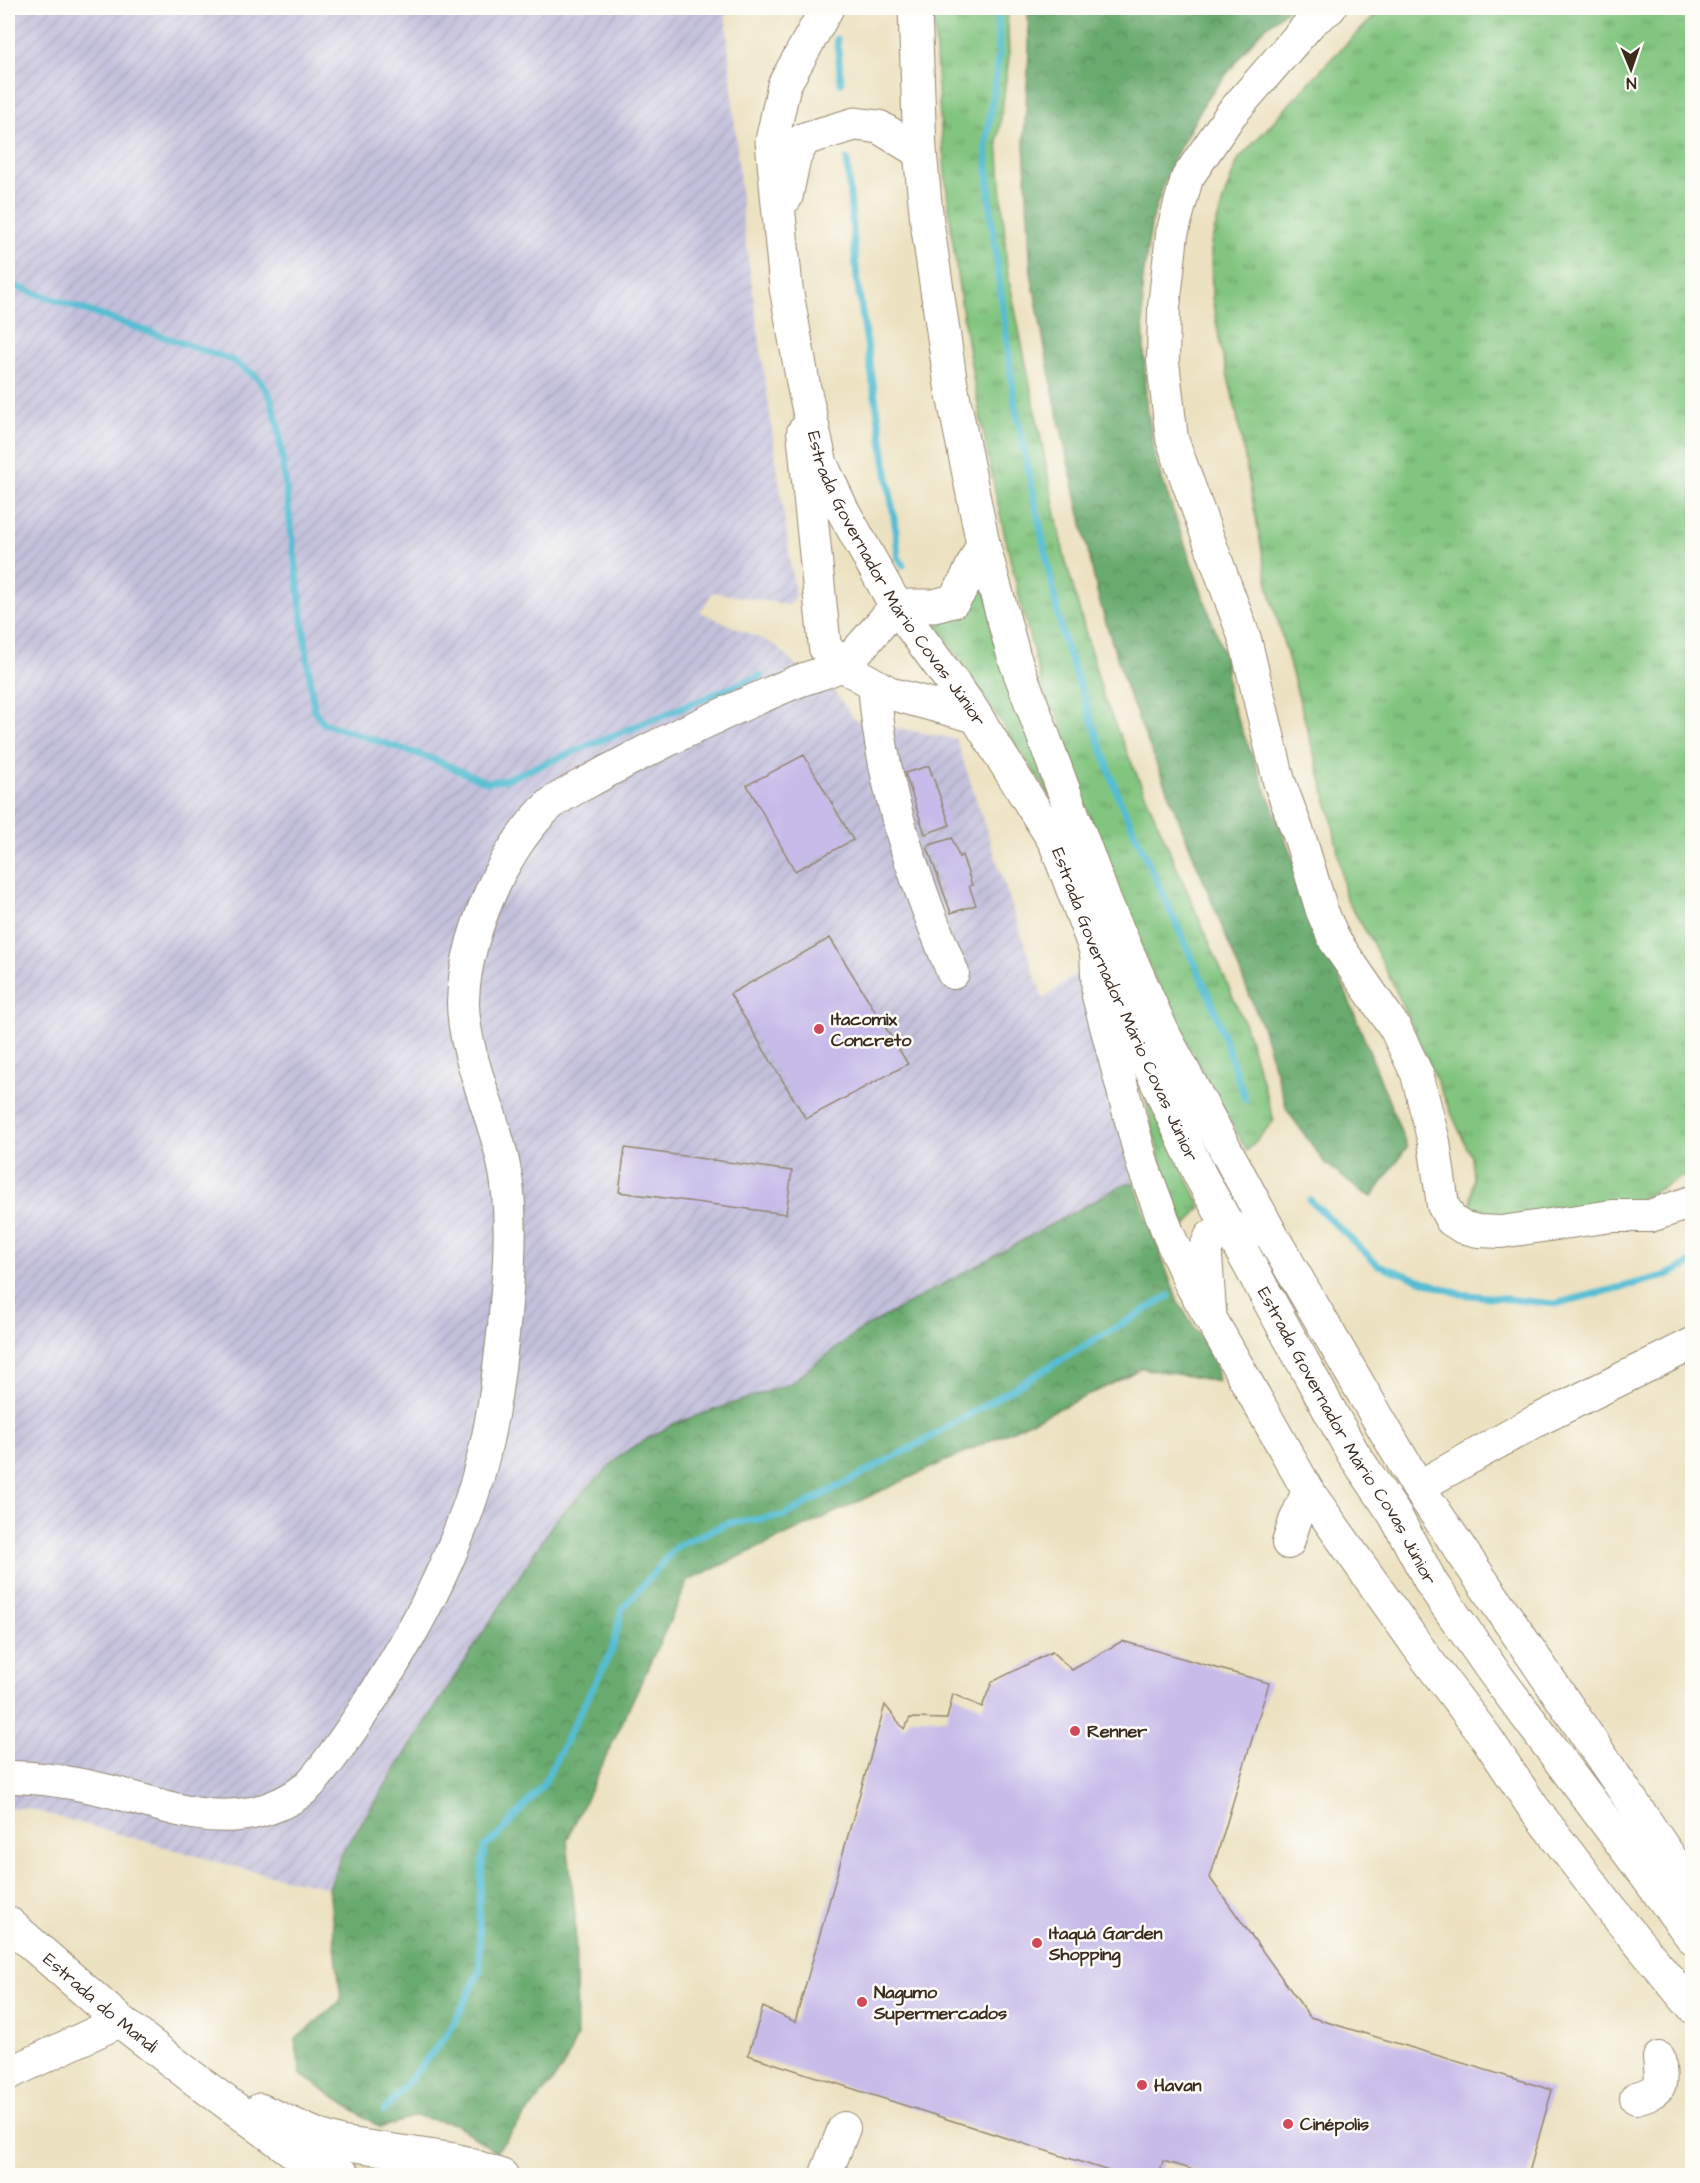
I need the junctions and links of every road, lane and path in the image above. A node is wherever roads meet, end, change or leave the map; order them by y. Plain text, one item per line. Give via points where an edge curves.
1 (827, 8) edge
2 (915, 8) edge
3 (1330, 8) edge
4 (920, 153) junction
5 (781, 222) junction
6 (792, 321) junction
7 (983, 544) junction
8 (896, 606) junction
9 (844, 664) junction
10 (874, 684) junction
11 (977, 717) junction
12 (1095, 948) junction
13 (953, 973) dead end
14 (1692, 1202) edge
15 (1230, 1229) junction
16 (1289, 1264) junction
17 (1210, 1317) junction
18 (1692, 1344) edge
19 (1418, 1487) junction
20 (1308, 1491) junction
21 (1288, 1544) dead end
22 (8, 1777) edge
23 (1692, 1890) edge
24 (8, 1923) edge
25 (1692, 1937) edge
26 (1692, 2007) edge
27 (120, 2021) junction
28 (1659, 2058) dead end
29 (8, 2074) edge
30 (196, 2080) junction
31 (1636, 2098) dead end
32 (844, 2128) dead end
33 (453, 2168) edge
34 (322, 2174) edge
35 (826, 2174) edge
36 (502, 2175) edge

1 - 5 main road, Estrada Governador Mário Covas Júnior via 784,85 772,141
2 - 4 main road, Estrada Governador Mário Covas Júnior
3 - 14 street via 1312,21 1231,114 1187,178 1172,234 1164,307 1163,362 1172,439 1245,639 1279,781 1322,911 1335,941 1395,1028 1417,1074 1434,1142 1443,1205 1451,1220 1478,1231 1501,1232 1612,1216 1650,1216
4 - 5 main road via 879,127 855,124 804,139 795,158
4 - 7 main road, Estrada Governador Mário Covas Júnior via 937,299
5 - 6 main road, Estrada Governador Mário Covas Júnior
6 - 8 main road, Estrada Governador Mário Covas Júnior via 821,464
6 - 9 street via 825,648
7 - 8 main road via 953,601 934,606
7 - 16 main road, Estrada Governador Mário Covas Júnior via 1014,657 1104,899 1163,1033
8 - 9 street
8 - 11 main road, Estrada Governador Mário Covas Júnior
9 - 10 street
9 - 22 street via 783,687 633,758 552,803 532,824 500,872 474,936 463,1003 467,1036 500,1144 508,1190 511,1235 498,1383 483,1460 439,1580 412,1634 329,1758 307,1786 280,1804 259,1812 218,1817 105,1790
10 - 11 street via 892,694
10 - 13 street via 877,728 893,801 928,912
11 - 12 main road, Estrada Governador Mário Covas Júnior via 1055,842
12 - 15 main road, Estrada Governador Mário Covas Júnior via 1200,1175
12 - 17 street via 1098,996 1143,1166 1190,1283
15 - 16 main road via 1252,1232
15 - 17 main road via 1210,1237 1205,1250
15 - 25 main road, Estrada Governador Mário Covas Júnior via 1353,1454 1395,1515 1432,1584
16 - 19 main road, Estrada Governador Mário Covas Júnior
17 - 20 street
18 - 19 street via 1536,1421
19 - 23 main road, Estrada Governador Mário Covas Júnior
20 - 21 street
20 - 26 street via 1533,1807
24 - 27 main road, Estrada do Mandi
27 - 29 street
27 - 30 main road, Estrada do Mandi
28 - 31 street via 1658,2089
30 - 33 main road, Estrada do Mandi via 319,2136
30 - 34 main road, Estrada do Mandi
32 - 35 street
33 - 36 main road, Estrada do Mandi

